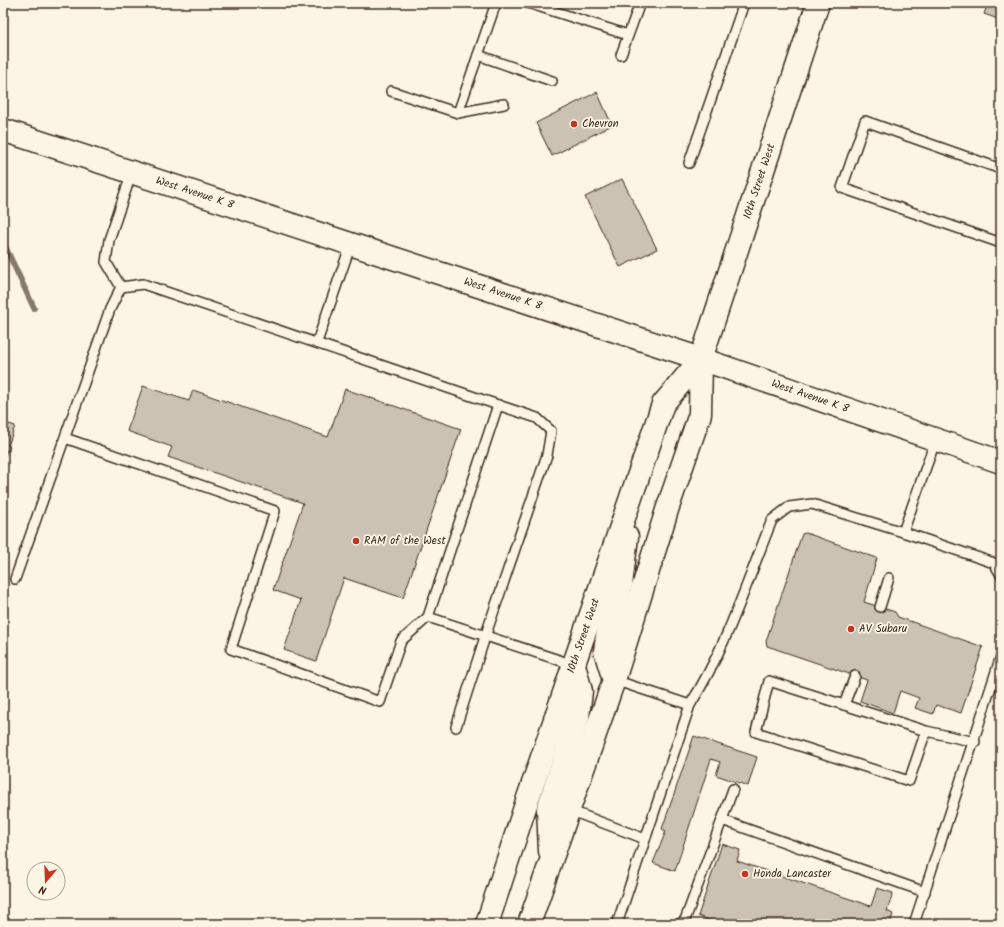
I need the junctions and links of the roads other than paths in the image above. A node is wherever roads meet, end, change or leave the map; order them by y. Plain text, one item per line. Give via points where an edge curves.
1 (496, 3) edge
2 (528, 3) edge
3 (640, 3) edge
4 (744, 3) edge
5 (818, 3) edge
6 (628, 36) junction
7 (478, 55) junction
8 (621, 55) dead end
9 (552, 81) dead end
10 (391, 91) dead end
11 (504, 104) dead end
12 (458, 113) junction
13 (3, 130) edge
14 (689, 163) dead end
15 (1001, 169) edge
16 (132, 172) junction
17 (1001, 243) edge
18 (351, 244) junction
19 (122, 287) junction
20 (317, 342) junction
21 (701, 359) junction
22 (498, 405) junction
23 (65, 438) junction
24 (936, 439) junction
25 (1001, 462) edge
26 (633, 488) junction
27 (903, 532) junction
28 (1001, 575) edge
29 (889, 578) dead end
30 (15, 579) dead end
31 (880, 607) dead end
32 (428, 617) junction
33 (485, 637) junction
34 (1001, 656) edge
35 (574, 665) junction
36 (854, 676) dead end
37 (614, 680) junction
38 (992, 685) junction
39 (1001, 689) edge
40 (690, 705) junction
41 (844, 705) junction
42 (456, 727) dead end
43 (926, 731) junction
44 (974, 742) junction
45 (733, 789) dead end
46 (569, 810) junction
47 (722, 820) junction
48 (645, 839) junction
49 (550, 864) junction
50 (925, 892) junction
51 (487, 924) edge
52 (529, 924) edge
53 (617, 924) edge
54 (680, 924) edge
55 (914, 924) edge

1 - 7 lane
2 - 6 lane
3 - 6 lane
4 - 14 lane
5 - 21 main road, 10th Street West
6 - 8 lane
7 - 9 lane
7 - 12 lane
10 - 12 lane
11 - 12 lane
13 - 16 main road, West Avenue K 8
15 - 17 lane via 864,121 842,188
16 - 18 main road, West Avenue K 8
16 - 19 lane via 109,240 106,262
18 - 20 lane
18 - 21 main road, West Avenue K 8
19 - 20 lane via 143,284
19 - 23 lane via 110,308
20 - 22 lane
21 - 24 main road, West Avenue K 8
21 - 26 main road, 10th Street West via 663,404
21 - 37 main road, 10th Street West via 700,414
22 - 32 lane
22 - 33 lane via 538,418 551,431 547,455
23 - 30 lane
23 - 32 lane via 275,510 232,649 380,702 401,641
24 - 25 main road, West Avenue K 8
24 - 27 lane
26 - 35 main road, 10th Street West
26 - 37 main road via 621,585 608,629 605,651
27 - 28 lane via 994,563
27 - 40 lane via 812,504 789,507 772,520 719,651 707,678
29 - 31 lane
32 - 33 lane
33 - 35 lane
33 - 42 lane
34 - 38 lane
35 - 49 main road via 581,691 578,717 548,809
35 - 51 main road, 10th Street West
36 - 41 lane
37 - 40 lane
37 - 46 main road, 10th Street West
38 - 39 lane
38 - 44 lane
40 - 48 lane
41 - 43 lane
41 - 43 lane via 769,681 756,732 909,781
43 - 44 lane
44 - 50 lane
45 - 47 lane
46 - 48 lane
46 - 49 main road, 10th Street West
47 - 50 lane
47 - 54 lane via 685,920
48 - 53 lane
49 - 52 main road, 10th Street West
50 - 55 lane

